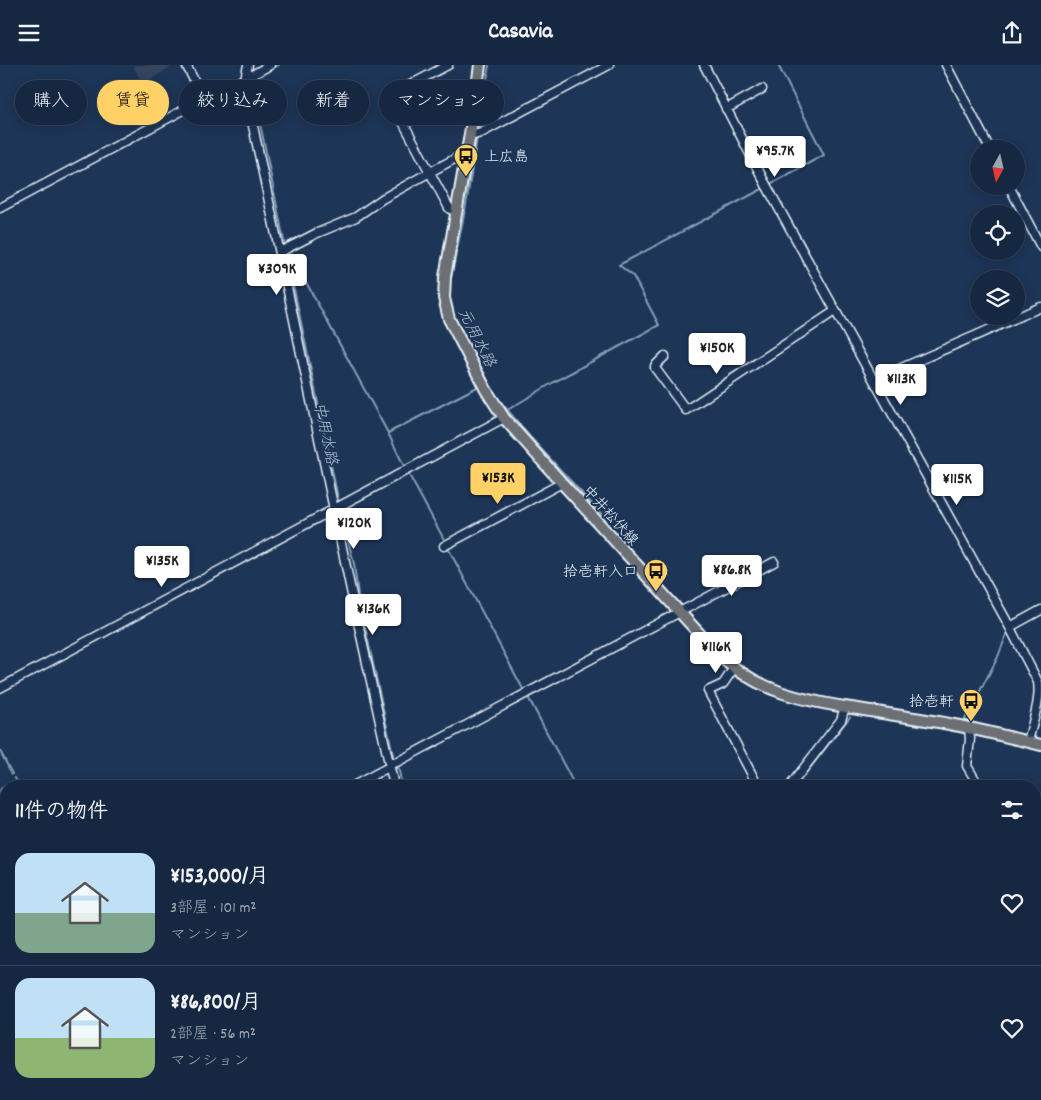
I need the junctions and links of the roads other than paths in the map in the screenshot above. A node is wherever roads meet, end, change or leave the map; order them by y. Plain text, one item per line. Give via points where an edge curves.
1 (186, 65) edge
2 (248, 65) edge
3 (270, 65) edge
4 (448, 65) edge
5 (480, 65) edge
6 (609, 65) edge
7 (704, 65) edge
8 (946, 65) edge
9 (245, 79) junction
10 (194, 80) edge
11 (762, 89) dead end
12 (726, 109) junction
13 (179, 112) edge
14 (470, 134) junction
15 (985, 140) edge
16 (466, 158) junction
17 (430, 172) junction
18 (1015, 195) edge
19 (0, 208) edge
20 (456, 211) junction
21 (1041, 247) edge
22 (280, 252) junction
23 (1041, 307) edge
24 (835, 311) junction
25 (666, 356) dead end
26 (874, 381) junction
27 (504, 418) junction
28 (562, 483) junction
29 (334, 509) junction
30 (444, 546) dead end
31 (774, 562) dead end
32 (1041, 610) edge
33 (680, 612) junction
34 (1010, 627) junction
35 (734, 668) junction
36 (0, 687) edge
37 (845, 707) junction
38 (969, 728) junction
39 (1028, 742) junction
40 (1041, 745) edge
41 (391, 766) junction
42 (364, 780) edge
43 (393, 780) edge
44 (755, 780) edge
45 (795, 780) edge
46 (975, 780) edge

1 - 10 street
2 - 9 street
3 - 9 street
4 - 17 street via 389,96
5 - 14 main road, 中井松伏線
6 - 14 street via 480,133
7 - 12 street
8 - 15 street
9 - 22 street
11 - 12 street
12 - 24 street
13 - 19 street
14 - 16 main road, 中井松伏線
16 - 17 street via 458,157
16 - 20 main road, 中井松伏線
17 - 20 street via 449,208
17 - 22 street via 356,217
18 - 21 street
20 - 27 main road, 中井松伏線 via 445,277 446,306 469,357
22 - 29 street
23 - 26 street
24 - 25 street via 686,410 655,368
24 - 26 street
26 - 34 street via 971,550
27 - 28 main road, 中井松伏線
27 - 29 street
28 - 30 street
28 - 33 main road, 中井松伏線
29 - 36 street
29 - 41 street
31 - 33 street
32 - 34 street
33 - 35 main road, 中井松伏線
33 - 41 street
34 - 39 street via 1038,683
35 - 37 main road, 中井松伏線 via 778,692
35 - 44 street via 725,682 708,691
37 - 38 main road, 中井松伏線
37 - 45 street via 842,720
38 - 39 main road, 中井松伏線
38 - 46 street via 967,766
39 - 40 main road, 中井松伏線
41 - 42 street
41 - 43 street

